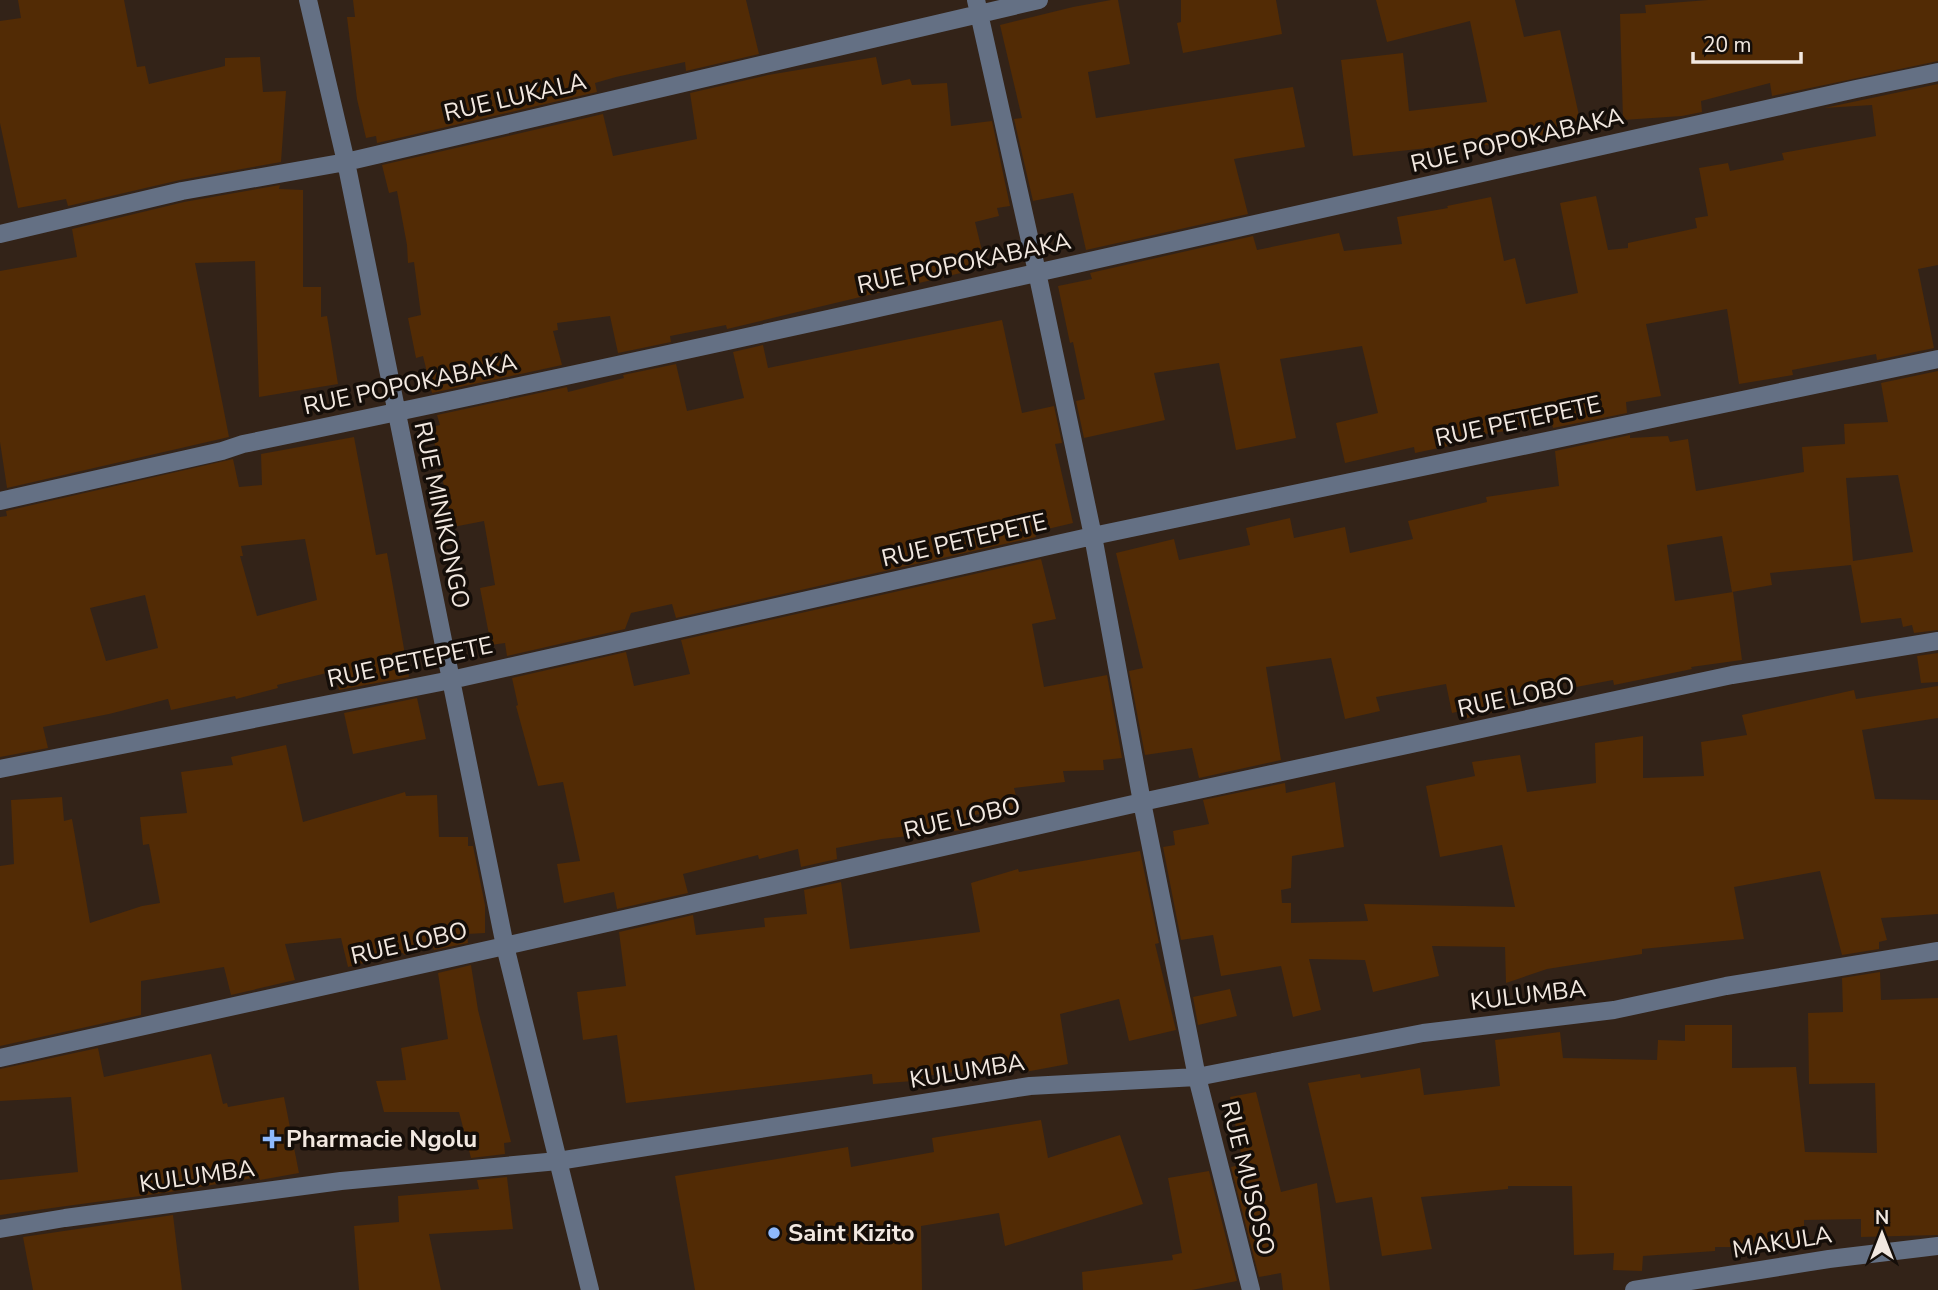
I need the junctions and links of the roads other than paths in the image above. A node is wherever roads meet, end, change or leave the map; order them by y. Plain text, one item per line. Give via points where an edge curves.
1 (308, 0) edge
2 (1039, 0) edge
3 (977, 7) edge
4 (1938, 72) edge
5 (346, 162) junction
6 (0, 234) edge
7 (1037, 272) junction
8 (1938, 359) edge
9 (396, 412) junction
10 (0, 501) edge
11 (1093, 536) junction
12 (1938, 641) edge
13 (452, 680) junction
14 (0, 769) edge
15 (1142, 802) junction
16 (505, 946) junction
17 (1938, 951) edge
18 (0, 1058) edge
19 (1197, 1077) junction
20 (558, 1161) junction
21 (0, 1229) edge
22 (1938, 1246) edge
23 (590, 1290) edge
24 (1251, 1290) edge
25 (1634, 1290) edge

1 - 5 street, RUE MINIKONGO
2 - 3 street, RUE LUKALA
3 - 5 street, RUE LUKALA
3 - 7 street, RUE MUSOSO
4 - 7 street, RUE POPOKABAKA
5 - 6 street, RUE LUKALA via 182,191
5 - 9 street, RUE MINIKONGO
7 - 9 street, RUE POPOKABAKA
7 - 11 street, RUE MUSOSO
8 - 11 street, RUE PETEPETE
9 - 10 street, RUE POPOKABAKA
9 - 13 street, RUE MINIKONGO
11 - 13 street, RUE PETEPETE
11 - 15 street, RUE MUSOSO
12 - 15 street, RUE LOBO via 1732,675
13 - 14 street, RUE PETEPETE
13 - 16 street, RUE MINIKONGO
15 - 16 street, RUE LOBO
15 - 19 street, RUE MUSOSO
16 - 18 street, RUE LOBO
16 - 20 street, RUE MINIKONGO
17 - 19 street, KULUMBA via 1726,986 1614,1010 1423,1033
19 - 20 street, KULUMBA via 1030,1086
19 - 24 street, RUE MUSOSO
20 - 21 street, KULUMBA via 341,1181
20 - 23 street, RUE MINIKONGO
22 - 25 street, MAKULA

